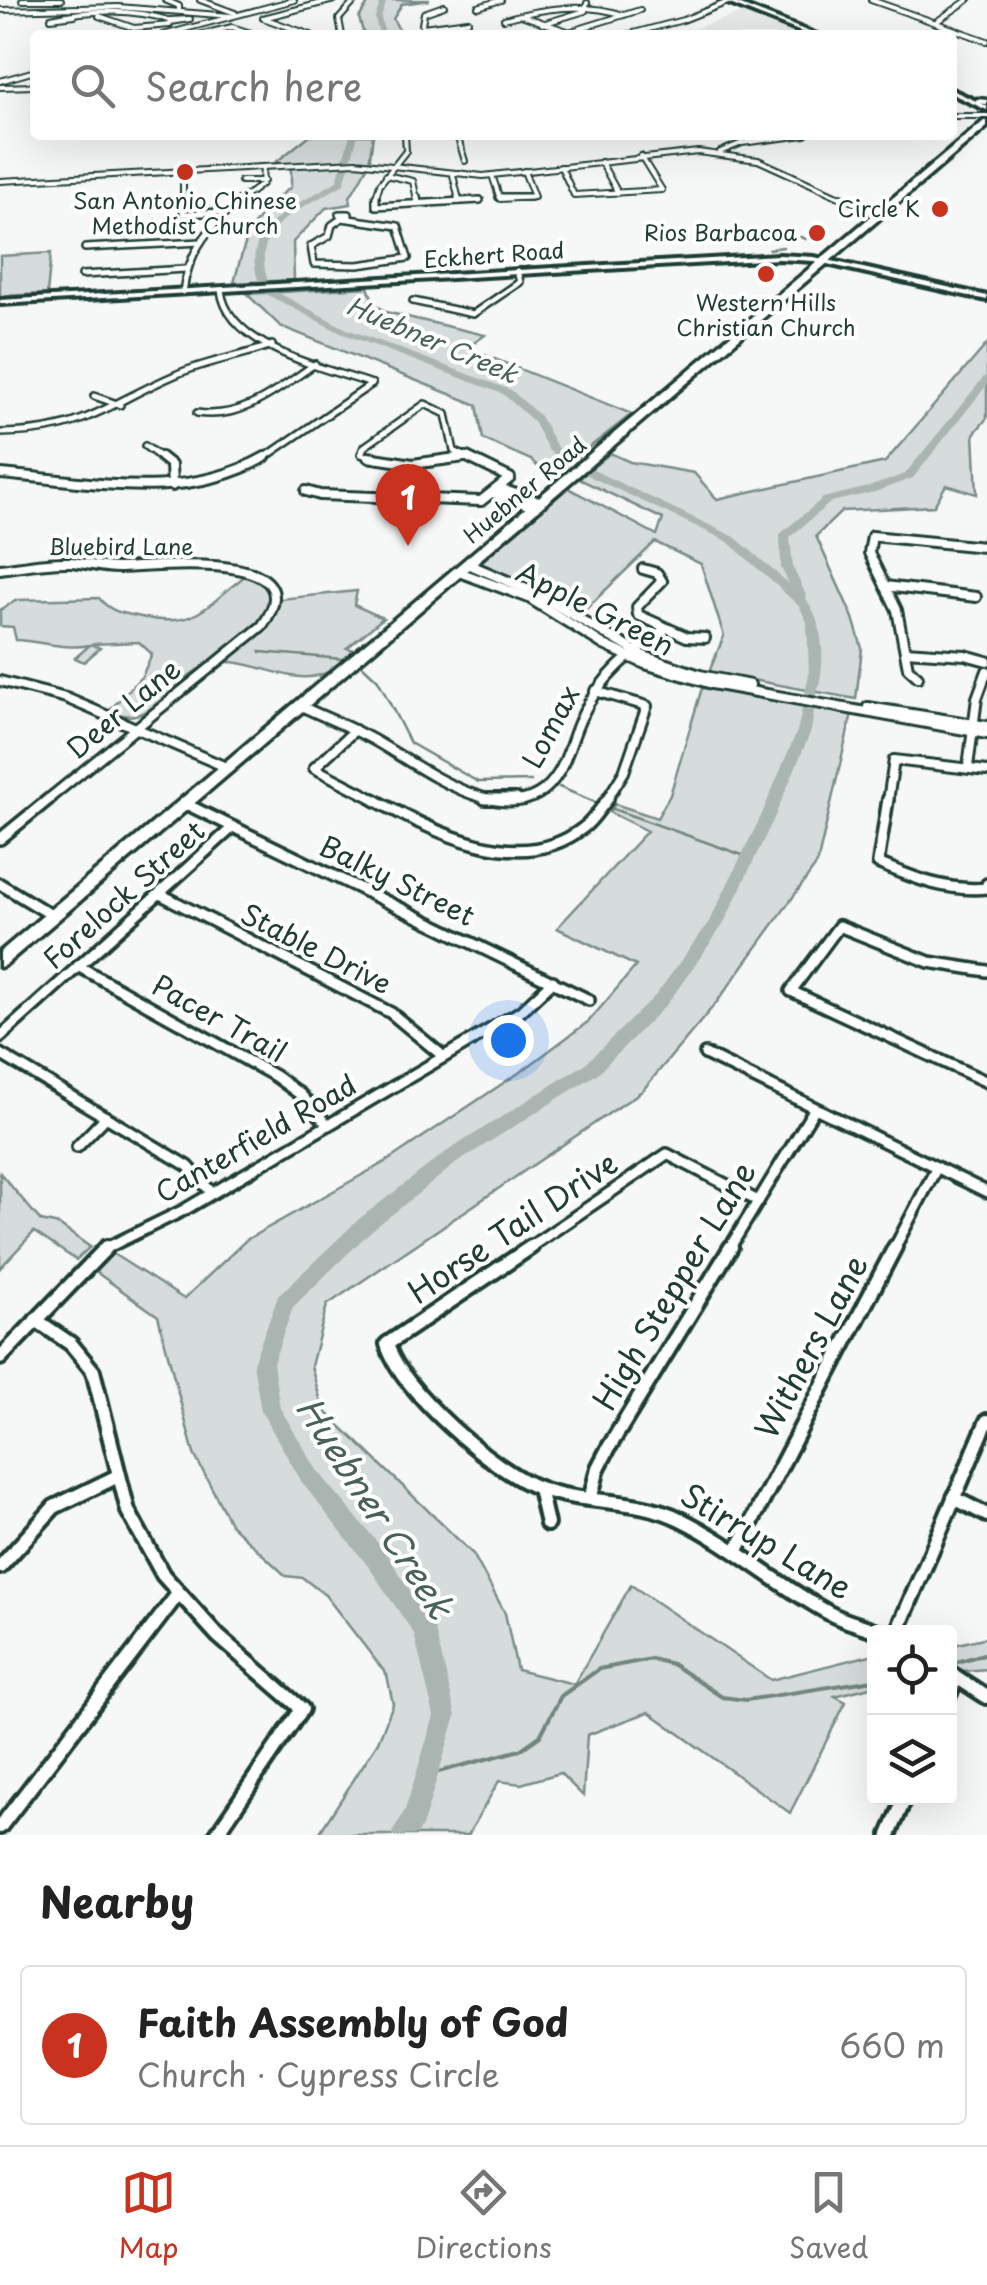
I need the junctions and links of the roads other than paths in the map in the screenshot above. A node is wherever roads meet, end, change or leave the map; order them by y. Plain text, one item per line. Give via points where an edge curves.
1 (61, 0) edge
2 (156, 0) edge
3 (166, 0) edge
4 (200, 0) edge
5 (294, 0) edge
6 (334, 0) edge
7 (500, 0) edge
8 (871, 0) edge
9 (968, 0) edge
10 (22, 1) edge
11 (320, 1) edge
12 (353, 1) edge
13 (567, 2) edge
14 (588, 2) edge
15 (728, 2) edge
16 (444, 6) dead end
17 (478, 6) dead end
18 (298, 8) junction
19 (706, 9) joint
20 (0, 10) edge
21 (640, 10) dead end
22 (179, 11) junction
23 (311, 12) dead end
24 (99, 14) junction
25 (75, 15) dead end
26 (235, 15) junction
27 (521, 15) junction
28 (624, 15) junction
29 (504, 19) dead end
30 (181, 20) dead end
31 (304, 21) dead end
32 (468, 21) dead end
33 (936, 22) junction
34 (542, 24) junction
35 (174, 25) junction
36 (286, 26) junction
37 (423, 27) junction
38 (169, 30) edge
39 (186, 30) edge
40 (217, 30) edge
41 (243, 30) edge
42 (297, 30) edge
43 (341, 30) edge
44 (425, 30) edge
45 (566, 30) edge
46 (573, 30) edge
47 (648, 30) edge
48 (801, 30) edge
49 (956, 30) edge
50 (957, 30) edge
51 (987, 42) edge
52 (30, 73) edge
53 (0, 84) edge
54 (30, 86) edge
55 (957, 94) edge
56 (985, 112) edge
57 (957, 116) edge
58 (957, 139) edge
59 (405, 140) edge
60 (459, 140) edge
61 (770, 140) edge
62 (956, 140) edge
63 (719, 153) junction
64 (642, 156) junction
65 (465, 161) dead end
66 (602, 162) junction
67 (394, 164) junction
68 (263, 167) junction
69 (561, 167) junction
70 (524, 172) junction
71 (386, 175) junction
72 (452, 175) junction
73 (492, 176) junction
74 (0, 181) edge
75 (242, 181) dead end
76 (264, 181) junction
77 (183, 183) dead end
78 (618, 193) junction
79 (480, 200) dead end
80 (459, 201) junction
81 (418, 204) junction
82 (884, 210) junction
83 (223, 212) junction
84 (202, 242) junction
85 (84, 248) dead end
86 (836, 251) junction
87 (788, 257) junction
88 (826, 261) junction
89 (358, 265) junction
90 (846, 266) junction
91 (186, 269) junction
92 (815, 270) junction
93 (517, 271) junction
94 (82, 275) dead end
95 (362, 282) junction
96 (221, 290) junction
97 (183, 292) junction
98 (987, 298) edge
99 (413, 300) dead end
100 (0, 302) edge
101 (235, 324) junction
102 (222, 326) dead end
103 (272, 345) junction
104 (315, 364) junction
105 (94, 396) dead end
106 (425, 404) joint
107 (120, 406) junction
108 (197, 413) dead end
109 (0, 434) edge
110 (145, 446) dead end
111 (363, 456) joint
112 (466, 457) junction
113 (0, 474) edge
114 (172, 486) junction
115 (495, 490) junction
116 (306, 491) dead end
117 (537, 505) junction
118 (986, 545) edge
119 (463, 568) junction
120 (0, 569) edge
121 (644, 569) dead end
122 (885, 586) junction
123 (976, 596) dead end
124 (275, 611) joint
125 (665, 629) junction
126 (705, 638) dead end
127 (905, 651) junction
128 (630, 654) junction
129 (987, 661) edge
130 (987, 671) edge
131 (918, 677) dead end
132 (0, 680) edge
133 (595, 690) junction
134 (301, 706) junction
135 (851, 706) joint
136 (987, 726) edge
137 (135, 728) junction
138 (972, 728) junction
139 (355, 730) junction
140 (987, 734) edge
141 (228, 768) junction
142 (968, 768) junction
143 (987, 771) edge
144 (186, 804) junction
145 (233, 827) junction
146 (0, 839) edge
147 (0, 884) edge
148 (987, 886) edge
149 (160, 894) junction
150 (53, 916) junction
151 (0, 961) edge
152 (78, 966) junction
153 (987, 971) edge
154 (553, 981) junction
155 (589, 1000) dead end
156 (0, 1037) edge
157 (0, 1054) edge
158 (705, 1054) dead end
159 (444, 1057) junction
160 (987, 1082) edge
161 (815, 1108) junction
162 (106, 1118) junction
163 (328, 1125) junction
164 (77, 1147) dead end
165 (937, 1167) junction
166 (987, 1192) edge
167 (212, 1193) junction
168 (758, 1201) junction
169 (36, 1320) junction
170 (386, 1344) joint
171 (0, 1358) edge
172 (987, 1421) edge
173 (118, 1476) junction
174 (539, 1488) junction
175 (591, 1496) junction
176 (954, 1498) junction
177 (987, 1515) edge
178 (547, 1524) dead end
179 (736, 1552) junction
180 (0, 1567) edge
181 (178, 1594) junction
182 (900, 1625) edge
183 (867, 1628) edge
184 (957, 1678) edge
185 (987, 1697) edge
186 (902, 1805) edge
187 (0, 1826) edge
188 (216, 1835) edge
189 (889, 1835) edge

1 - 10 street
2 - 3 street
3 - 22 street
4 - 26 street
5 - 26 street
6 - 11 street
7 - 17 street
8 - 33 street
9 - 33 street
11 - 18 street
12 - 43 street via 338,20
13 - 14 street
13 - 27 street
14 - 28 street
14 - 34 street via 585,11
15 - 19 street
15 - 48 main road
16 - 37 street via 424,12
18 - 23 street
18 - 36 street via 263,18
19 - 47 street
20 - 22 street
21 - 28 street
22 - 26 street
24 - 25 street
24 - 35 street
24 - 35 street via 127,27
26 - 35 street
27 - 29 street
27 - 34 street
28 - 46 street
30 - 35 street
31 - 36 street
32 - 37 street
33 - 49 street
34 - 45 street
35 - 38 street
35 - 39 street
36 - 42 street
37 - 44 street
40 - 41 street
50 - 51 street
52 - 53 street
53 - 54 street
55 - 56 main road
56 - 57 street
56 - 58 main road, Huebner Road
59 - 67 street via 406,151
60 - 65 street
61 - 63 street
62 - 82 main road, Huebner Road
63 - 64 street
63 - 82 street via 771,164
64 - 66 street
64 - 78 street via 662,190
66 - 69 street
66 - 78 street
67 - 68 street
67 - 71 street
67 - 72 street
68 - 74 street
68 - 76 street
69 - 70 street
69 - 78 street via 574,195
70 - 73 street
70 - 73 street via 534,197 500,199
71 - 81 street via 416,182
71 - 81 street via 373,199 376,206
72 - 73 street
72 - 80 street
75 - 76 street
76 - 83 street
77 - 83 street via 182,214
79 - 80 street
80 - 81 street
82 - 86 main road, Huebner Road
83 - 84 street
84 - 85 street
84 - 91 street
86 - 87 main road
86 - 88 main road, Huebner Road
86 - 90 main road
87 - 88 main road, Eckhert Road
87 - 92 main road
87 - 93 main road, Eckhert Road
88 - 90 main road, Eckhert Road
88 - 92 main road, Huebner Road
89 - 89 street via 409,256 398,226 346,218 310,246 314,264
89 - 95 street
90 - 92 main road
90 - 98 main road, Eckhert Road
91 - 94 street
91 - 97 street
92 - 117 main road, Huebner Road
93 - 95 main road, Eckhert Road
93 - 99 street via 518,284 473,314
95 - 96 main road, Eckhert Road
96 - 97 main road, Eckhert Road
96 - 101 street
97 - 100 main road, Eckhert Road
101 - 102 street
101 - 103 street
103 - 104 street
103 - 107 street via 175,374
104 - 108 street via 237,414
104 - 114 street via 372,384 246,468
105 - 107 street
106 - 111 street via 364,447
106 - 112 street via 446,414 451,446
107 - 109 street via 74,428
110 - 114 street via 170,464
111 - 112 street via 440,463
112 - 115 street via 510,478
113 - 114 street
115 - 116 street via 482,502
115 - 117 street
117 - 119 main road, Huebner Road
118 - 122 street via 872,536 869,553
119 - 128 street, Apple Green
119 - 134 main road, Huebner Road
120 - 124 street, Bluebird Lane via 59,562 116,568 198,564 268,583 277,595
121 - 125 street via 662,581 636,611
122 - 123 street
122 - 127 street
124 - 137 street, Deer Lane
125 - 126 street
125 - 128 street, Lomax
127 - 129 street
127 - 131 street
128 - 133 street, Lomax
128 - 135 street, Apple Green
130 - 138 street
132 - 137 street via 66,698
133 - 139 street, Lomax via 554,780 513,800 462,793
133 - 139 street via 647,706 609,800 571,838 539,852 500,851 437,829 314,768
134 - 139 street, Lomax
134 - 141 main road, Huebner Road
135 - 138 street, Apple Green
136 - 138 street, Apple Green
137 - 141 street
137 - 146 street, Deer Lane
138 - 140 street, Apple Green
138 - 142 street
141 - 144 main road, Huebner Road
142 - 143 street
142 - 148 street via 894,760 878,863 947,888
144 - 145 street, Balky Street
144 - 150 main road, Huebner Road
145 - 149 street, Forelock Street
145 - 154 street, Balky Street
147 - 150 street
149 - 152 street, Forelock Street
149 - 159 street, Stable Drive via 392,1014
150 - 151 main road, Huebner Road
152 - 156 street, Forelock Street
152 - 163 street, Pacer Trail via 274,1076
153 - 160 street via 932,965 839,926 791,992
154 - 155 street, Balky Street
154 - 159 street, Canterfield Road via 520,1012
157 - 162 street
158 - 161 street
159 - 163 street, Canterfield Road
161 - 165 street
161 - 168 street, High Stepper Lane
162 - 164 street
162 - 167 street via 188,1166
163 - 167 street, Canterfield Road
165 - 166 street
165 - 179 street, Withers Lane
167 - 169 street, Canterfield Road via 108,1245
168 - 170 street, Horse Tail Drive via 668,1154
168 - 175 street, High Stepper Lane via 609,1447
169 - 171 street, Canterfield Road
169 - 173 street via 68,1340 97,1380
170 - 174 street, Stirrup Lane via 402,1379 498,1464
172 - 176 street
173 - 180 street via 54,1507
173 - 181 street via 147,1552
174 - 175 street, Stirrup Lane
174 - 178 street
175 - 179 street, Stirrup Lane via 661,1510
176 - 177 street
176 - 182 street
179 - 183 street, Stirrup Lane via 828,1613
181 - 187 street
181 - 188 street via 302,1709
184 - 185 street
186 - 189 street

